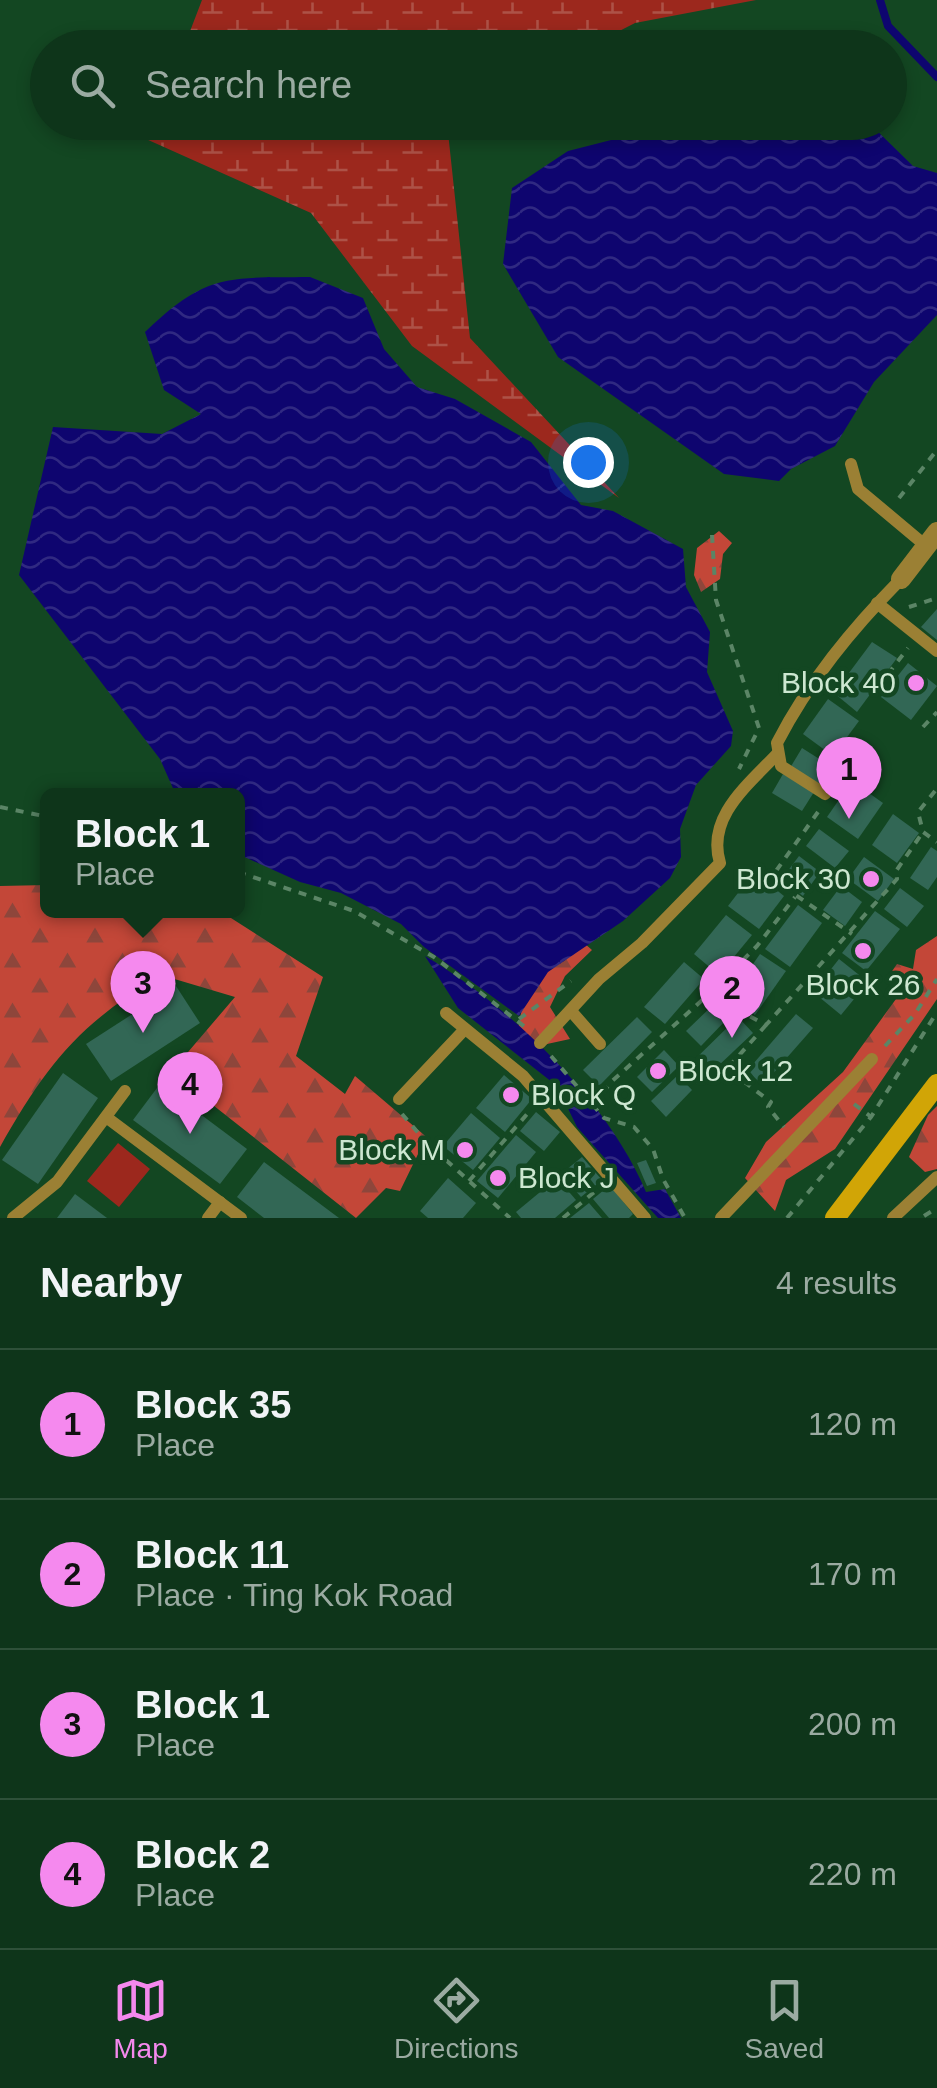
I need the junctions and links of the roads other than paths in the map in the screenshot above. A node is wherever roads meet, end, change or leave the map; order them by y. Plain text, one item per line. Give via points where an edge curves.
1 (850, 464) dead end
2 (932, 539) edge
3 (901, 579) joint
4 (877, 604) junction
5 (937, 652) edge
6 (777, 754) junction
7 (847, 770) dead end
8 (571, 1011) junction
9 (446, 1013) dead end
10 (465, 1029) junction
11 (540, 1043) road end
12 (600, 1044) dead end
13 (871, 1060) road end
14 (937, 1084) edge
15 (126, 1092) dead end
16 (399, 1100) road end
17 (106, 1117) junction
18 (937, 1177) edge
19 (220, 1202) junction
20 (13, 1218) edge
21 (208, 1218) edge
22 (241, 1218) edge
23 (645, 1218) edge
24 (721, 1218) edge
25 (835, 1218) edge
26 (893, 1218) edge

1 - 2 lane via 858,489
2 - 3 street
3 - 4 lane
4 - 5 lane
4 - 6 lane via 813,682
6 - 7 lane via 788,772 825,794
6 - 8 lane via 715,833 720,863
8 - 11 lane
8 - 12 lane
9 - 10 lane
10 - 16 lane
10 - 23 lane via 541,1096
13 - 24 lane
14 - 25 main road
15 - 17 lane
17 - 19 lane
17 - 20 lane via 57,1182
18 - 26 lane
19 - 21 lane
19 - 22 lane

